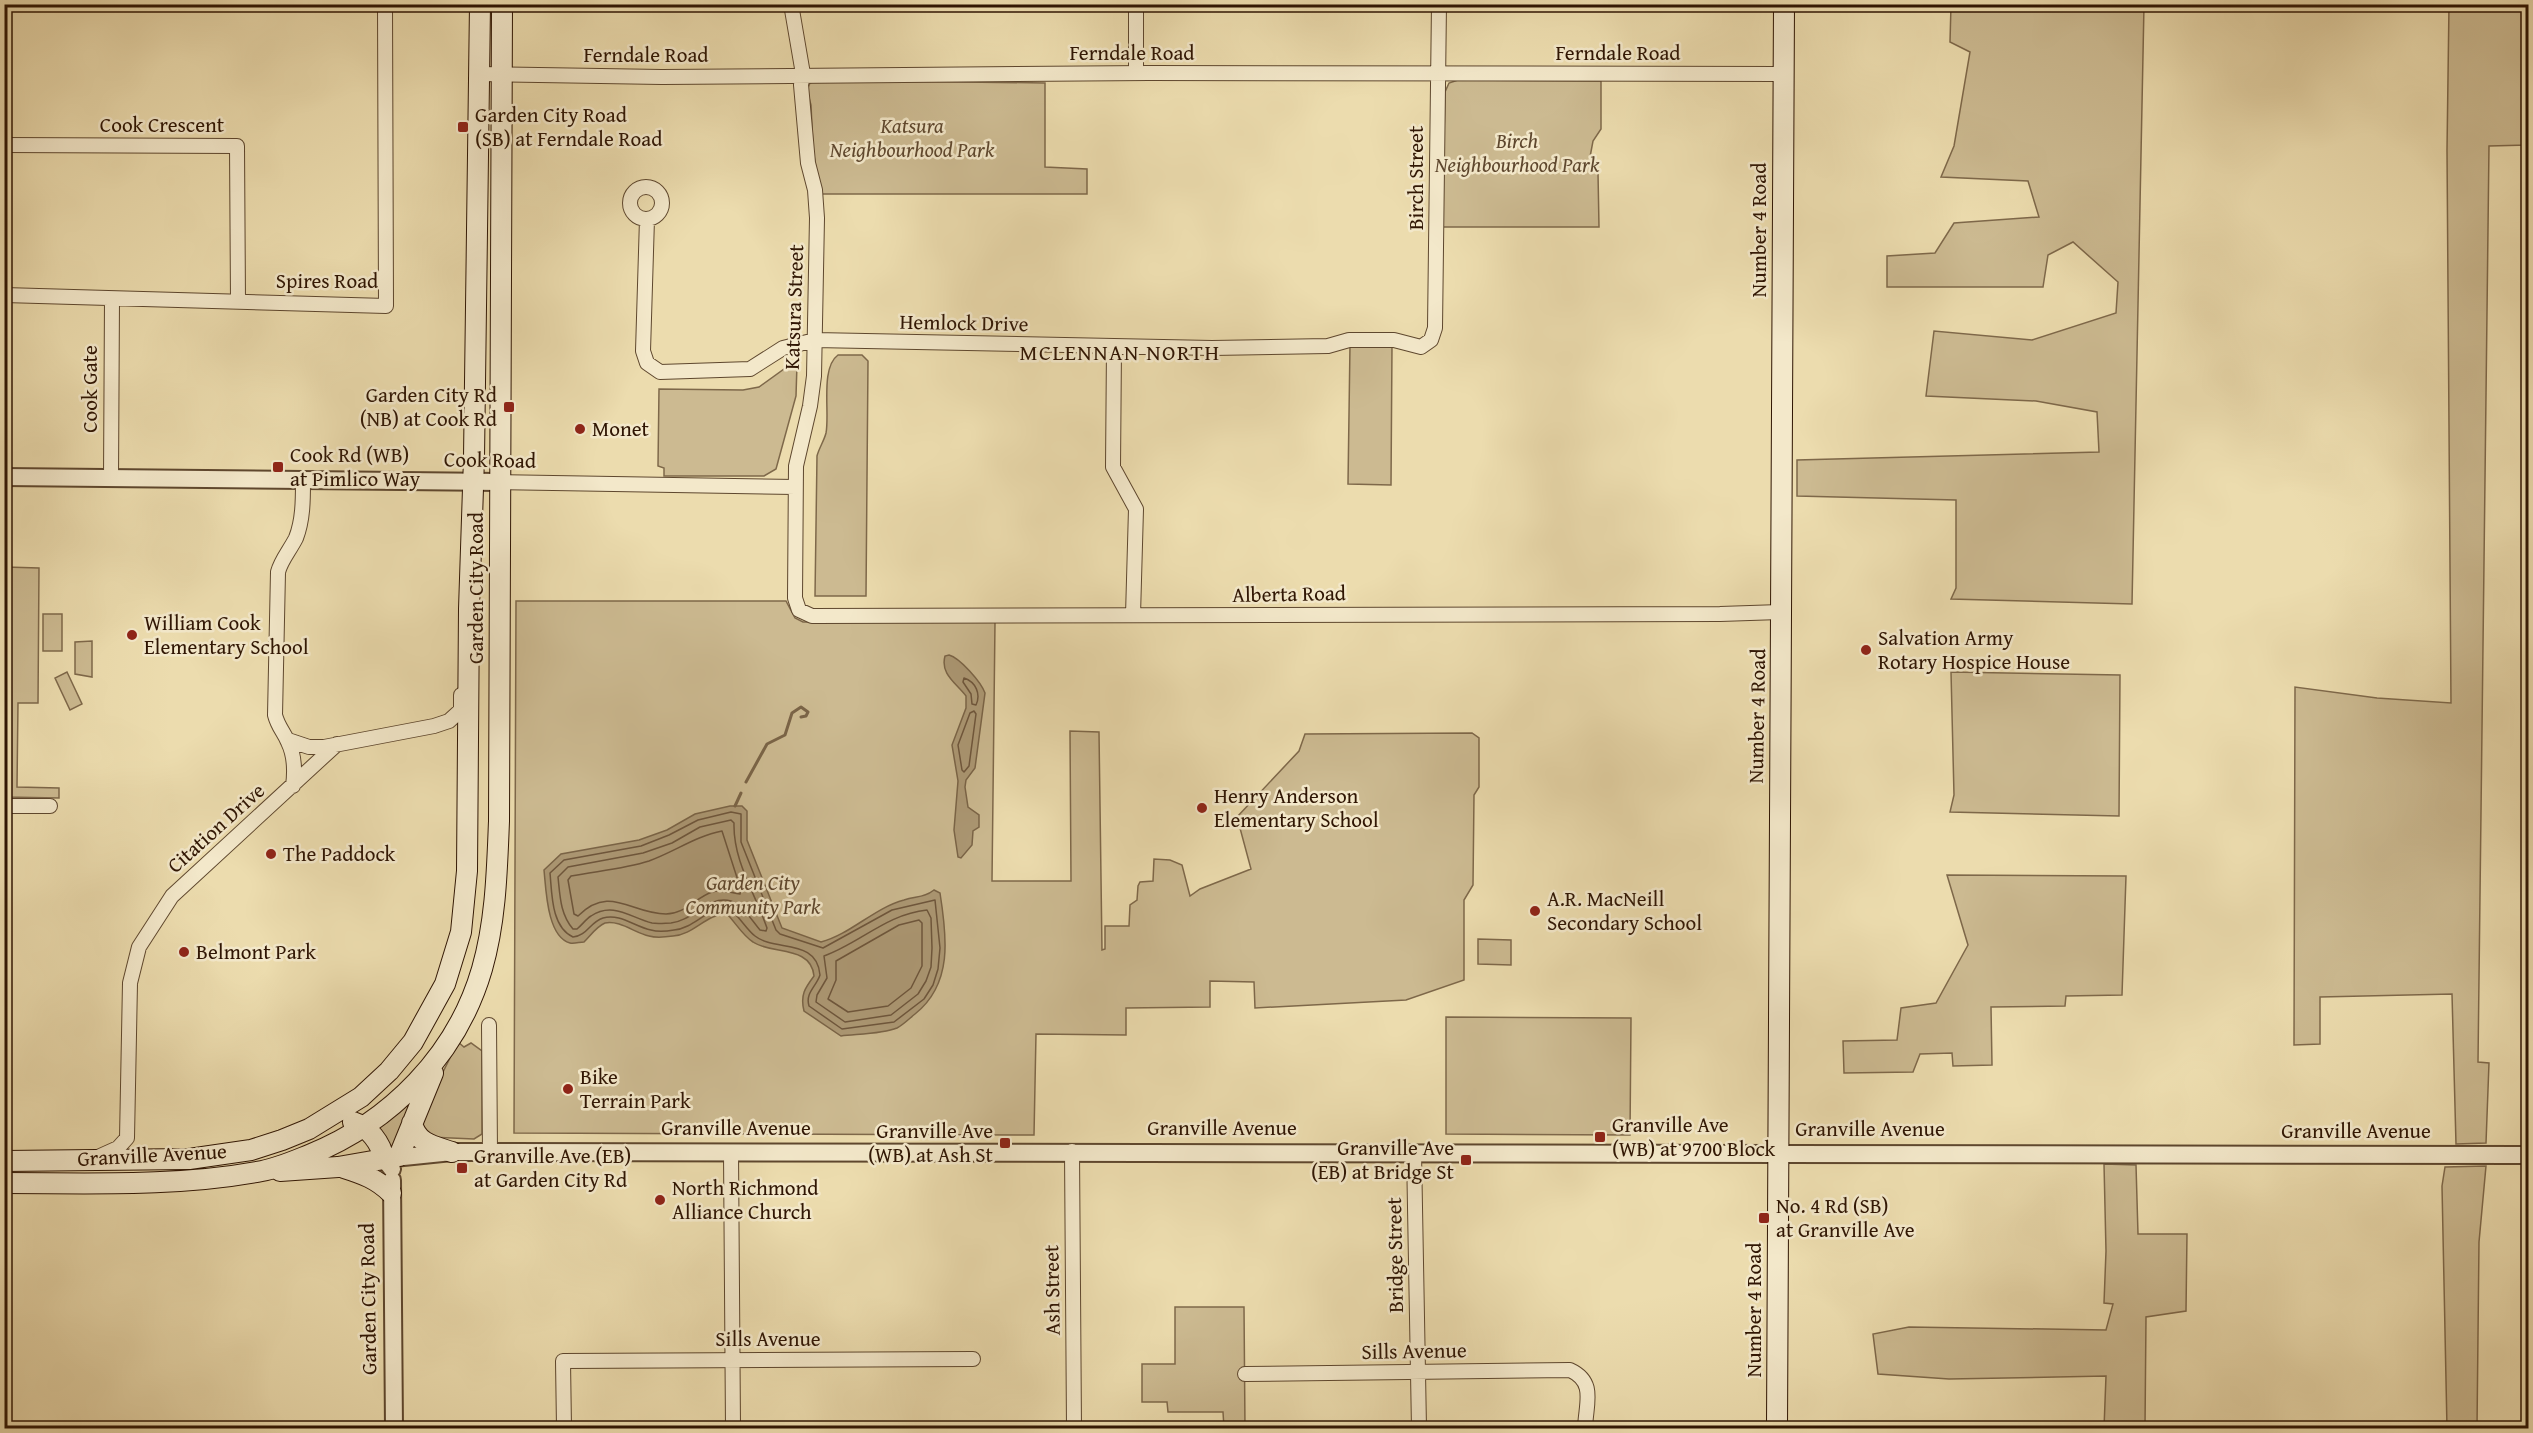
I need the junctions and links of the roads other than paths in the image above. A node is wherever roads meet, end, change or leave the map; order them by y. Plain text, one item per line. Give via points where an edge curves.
1 (385, 4) edge
2 (480, 4) edge
3 (502, 4) edge
4 (791, 4) edge
5 (1136, 4) edge
6 (1784, 4) edge
7 (1439, 10) edge
8 (1136, 73) junction
9 (479, 74) junction
10 (803, 74) junction
11 (1438, 74) junction
12 (1784, 74) junction
13 (502, 75) junction
14 (4, 145) edge
15 (647, 219) dead end
16 (4, 295) edge
17 (112, 299) junction
18 (238, 301) junction
19 (814, 340) junction
20 (1431, 340) joint
21 (1114, 347) junction
22 (4, 477) edge
23 (111, 478) junction
24 (303, 481) junction
25 (473, 482) junction
26 (500, 483) junction
27 (795, 487) junction
28 (469, 609) junction
29 (799, 610) joint
30 (1781, 612) junction
31 (1133, 615) junction
32 (288, 740) junction
33 (337, 744) junction
34 (293, 786) junction
35 (4, 806) edge
36 (50, 806) dead end
37 (489, 1024) dead end
38 (442, 1051) junction
39 (361, 1097) junction
40 (412, 1123) junction
41 (359, 1127) junction
42 (251, 1150) junction
43 (1072, 1151) junction
44 (452, 1152) junction
45 (490, 1152) junction
46 (731, 1152) junction
47 (1414, 1152) junction
48 (1779, 1153) junction
49 (2529, 1155) edge
50 (4, 1161) edge
51 (87, 1161) junction
52 (392, 1162) junction
53 (338, 1167) junction
54 (265, 1170) junction
55 (4, 1183) edge
56 (391, 1193) junction
57 (973, 1359) dead end
58 (733, 1360) junction
59 (1418, 1372) junction
60 (1245, 1374) dead end
61 (394, 1428) edge
62 (564, 1428) edge
63 (733, 1428) edge
64 (1074, 1428) edge
65 (1419, 1428) edge
66 (1585, 1428) edge
67 (1777, 1428) edge

1 - 18 street, Spires Road via 386,306
2 - 9 main road, Garden City Road
3 - 13 main road, Garden City Road
4 - 10 street, Katsura Street
5 - 8 street
6 - 12 main road, Number 4 Road
7 - 11 street, Birch Street
8 - 10 street, Ferndale Road
8 - 11 street, Ferndale Road
9 - 13 street, Ferndale Road
9 - 25 main road, Garden City Road
10 - 13 street, Ferndale Road
10 - 19 street, Katsura Street via 808,163 818,218
11 - 12 street, Ferndale Road
11 - 20 street, Birch Street via 1436,328
12 - 30 main road, Number 4 Road
13 - 26 main road, Garden City Road
14 - 18 street, Cook Crescent via 237,146
15 - 19 street, Hemlock Drive via 643,351 647,363 660,372 750,369 783,348
16 - 17 street, Spires Road
17 - 18 street, Spires Road
17 - 23 street, Cook Gate
19 - 21 street, Hemlock Drive
19 - 27 street, Katsura Street via 810,406 798,450
20 - 21 street, Hemlock Drive via 1421,347 1394,340 1348,340 1328,346
21 - 31 street via 1113,467 1136,509
22 - 23 street, Cook Road
23 - 24 street, Cook Road
24 - 25 street, Cook Road
24 - 32 street via 302,516 278,572 275,715
25 - 26 street, Cook Road
25 - 28 main road, Garden City Road
26 - 27 street, Cook Road
26 - 38 main road, Garden City Road via 499,821 495,903 474,990
27 - 29 street, Katsura Street via 795,598
28 - 33 street via 461,624 461,710 434,726
28 - 39 main road, Garden City Road via 467,871 461,932 444,984 413,1042
29 - 31 street, Alberta Road via 812,616
30 - 31 street, Alberta Road
30 - 48 main road, Number 4 Road
32 - 33 street via 309,747
32 - 34 street via 295,765
33 - 34 street, Citation Drive
34 - 51 street, Citation Drive via 172,896 144,935 130,983 128,1138 118,1148
35 - 36 street
37 - 45 street
38 - 40 main road
38 - 41 main road, Garden City Road via 403,1097
39 - 41 main road
39 - 42 main road, Granville Avenue via 309,1129
40 - 44 main road via 414,1133 424,1143
40 - 52 main road
41 - 42 main road via 338,1123 270,1154
41 - 52 main road via 371,1152
41 - 54 main road, Granville Avenue via 320,1150
42 - 51 main road, Granville Avenue via 189,1159
43 - 46 street, Granville Avenue
43 - 47 street, Granville Avenue
43 - 64 street, Ash Street
44 - 45 street, Granville Avenue
44 - 52 street, Granville Avenue
45 - 46 street, Granville Avenue
46 - 58 street
47 - 48 street, Granville Avenue
47 - 59 street, Bridge Street
48 - 49 street, Granville Avenue
48 - 67 main road, Number 4 Road
50 - 51 main road, Granville Avenue
52 - 53 main road
52 - 56 street, Garden City Road
53 - 54 main road via 293,1172
53 - 56 main road via 368,1175
54 - 55 main road, Granville Avenue via 198,1180
56 - 61 street, Garden City Road
57 - 58 street, Sills Avenue
58 - 62 street, Sills Avenue via 563,1361
58 - 63 street
59 - 60 street, Sills Avenue
59 - 65 street, Bridge Street
59 - 66 street, Sills Avenue via 1570,1370 1581,1375 1587,1384

